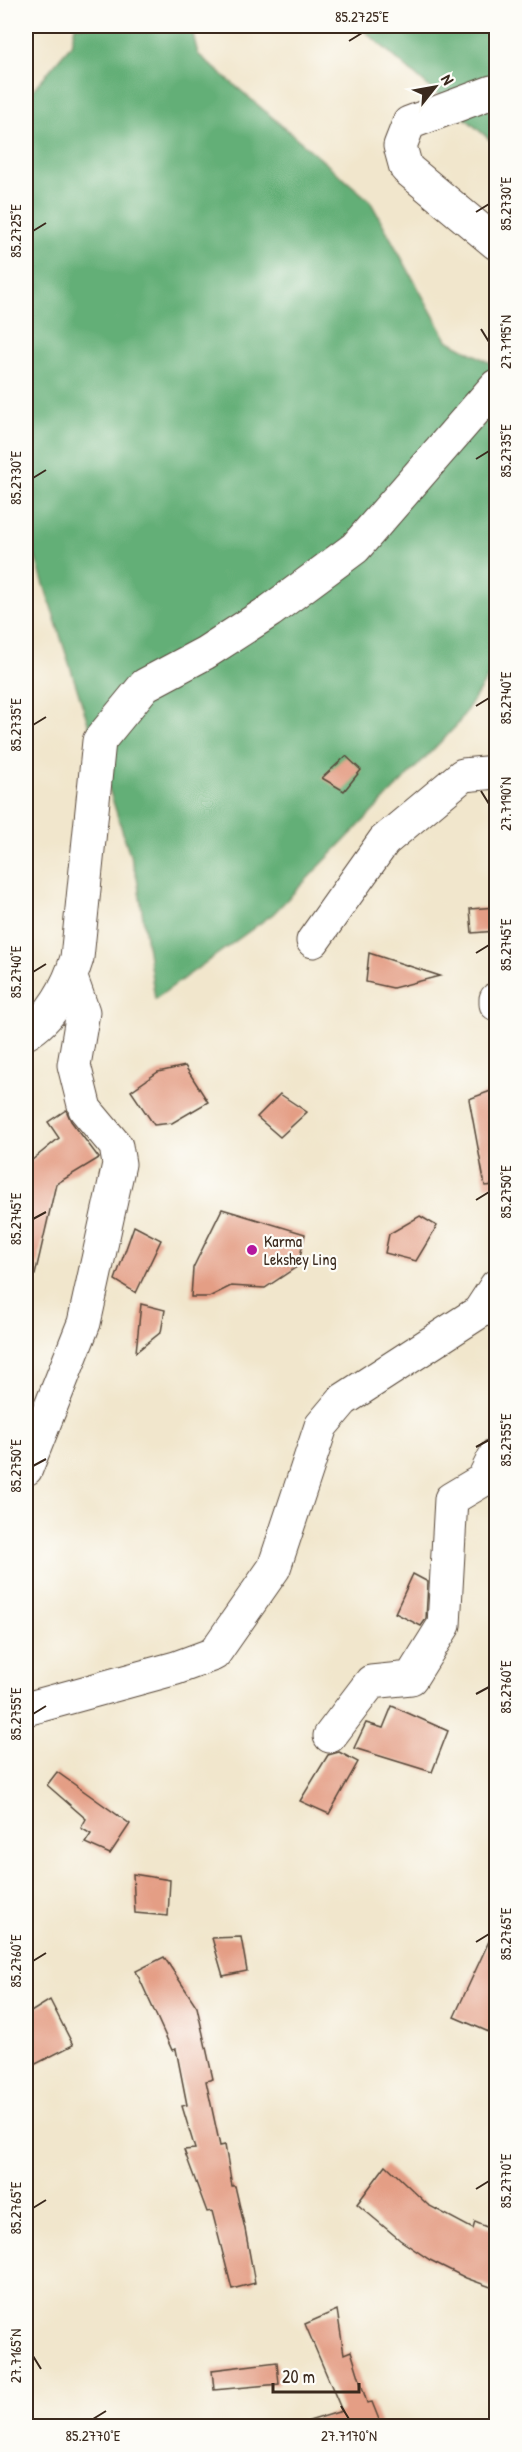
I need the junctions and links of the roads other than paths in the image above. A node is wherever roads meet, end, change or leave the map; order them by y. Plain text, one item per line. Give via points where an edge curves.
1 (496, 93) edge
2 (496, 243) edge
3 (496, 386) edge
4 (496, 772) edge
5 (313, 941) dead end
6 (71, 978) junction
7 (496, 999) edge
8 (496, 1004) edge
9 (26, 1033) edge
10 (496, 1286) edge
11 (496, 1454) edge
12 (26, 1469) edge
13 (26, 1709) edge
14 (330, 1736) dead end

1 - 2 street via 409,123 400,146 406,168
3 - 6 street via 355,548 270,611 205,653 145,685 99,741 77,958
4 - 5 street via 463,775 384,840
6 - 9 street via 39,1025
6 - 12 street via 83,1012 74,1065 85,1109 116,1146 119,1164 84,1323
7 - 8 street
10 - 13 street via 479,1312 343,1400 321,1426 274,1568 214,1654
11 - 14 street via 483,1480 451,1499 444,1625 411,1678 371,1682

